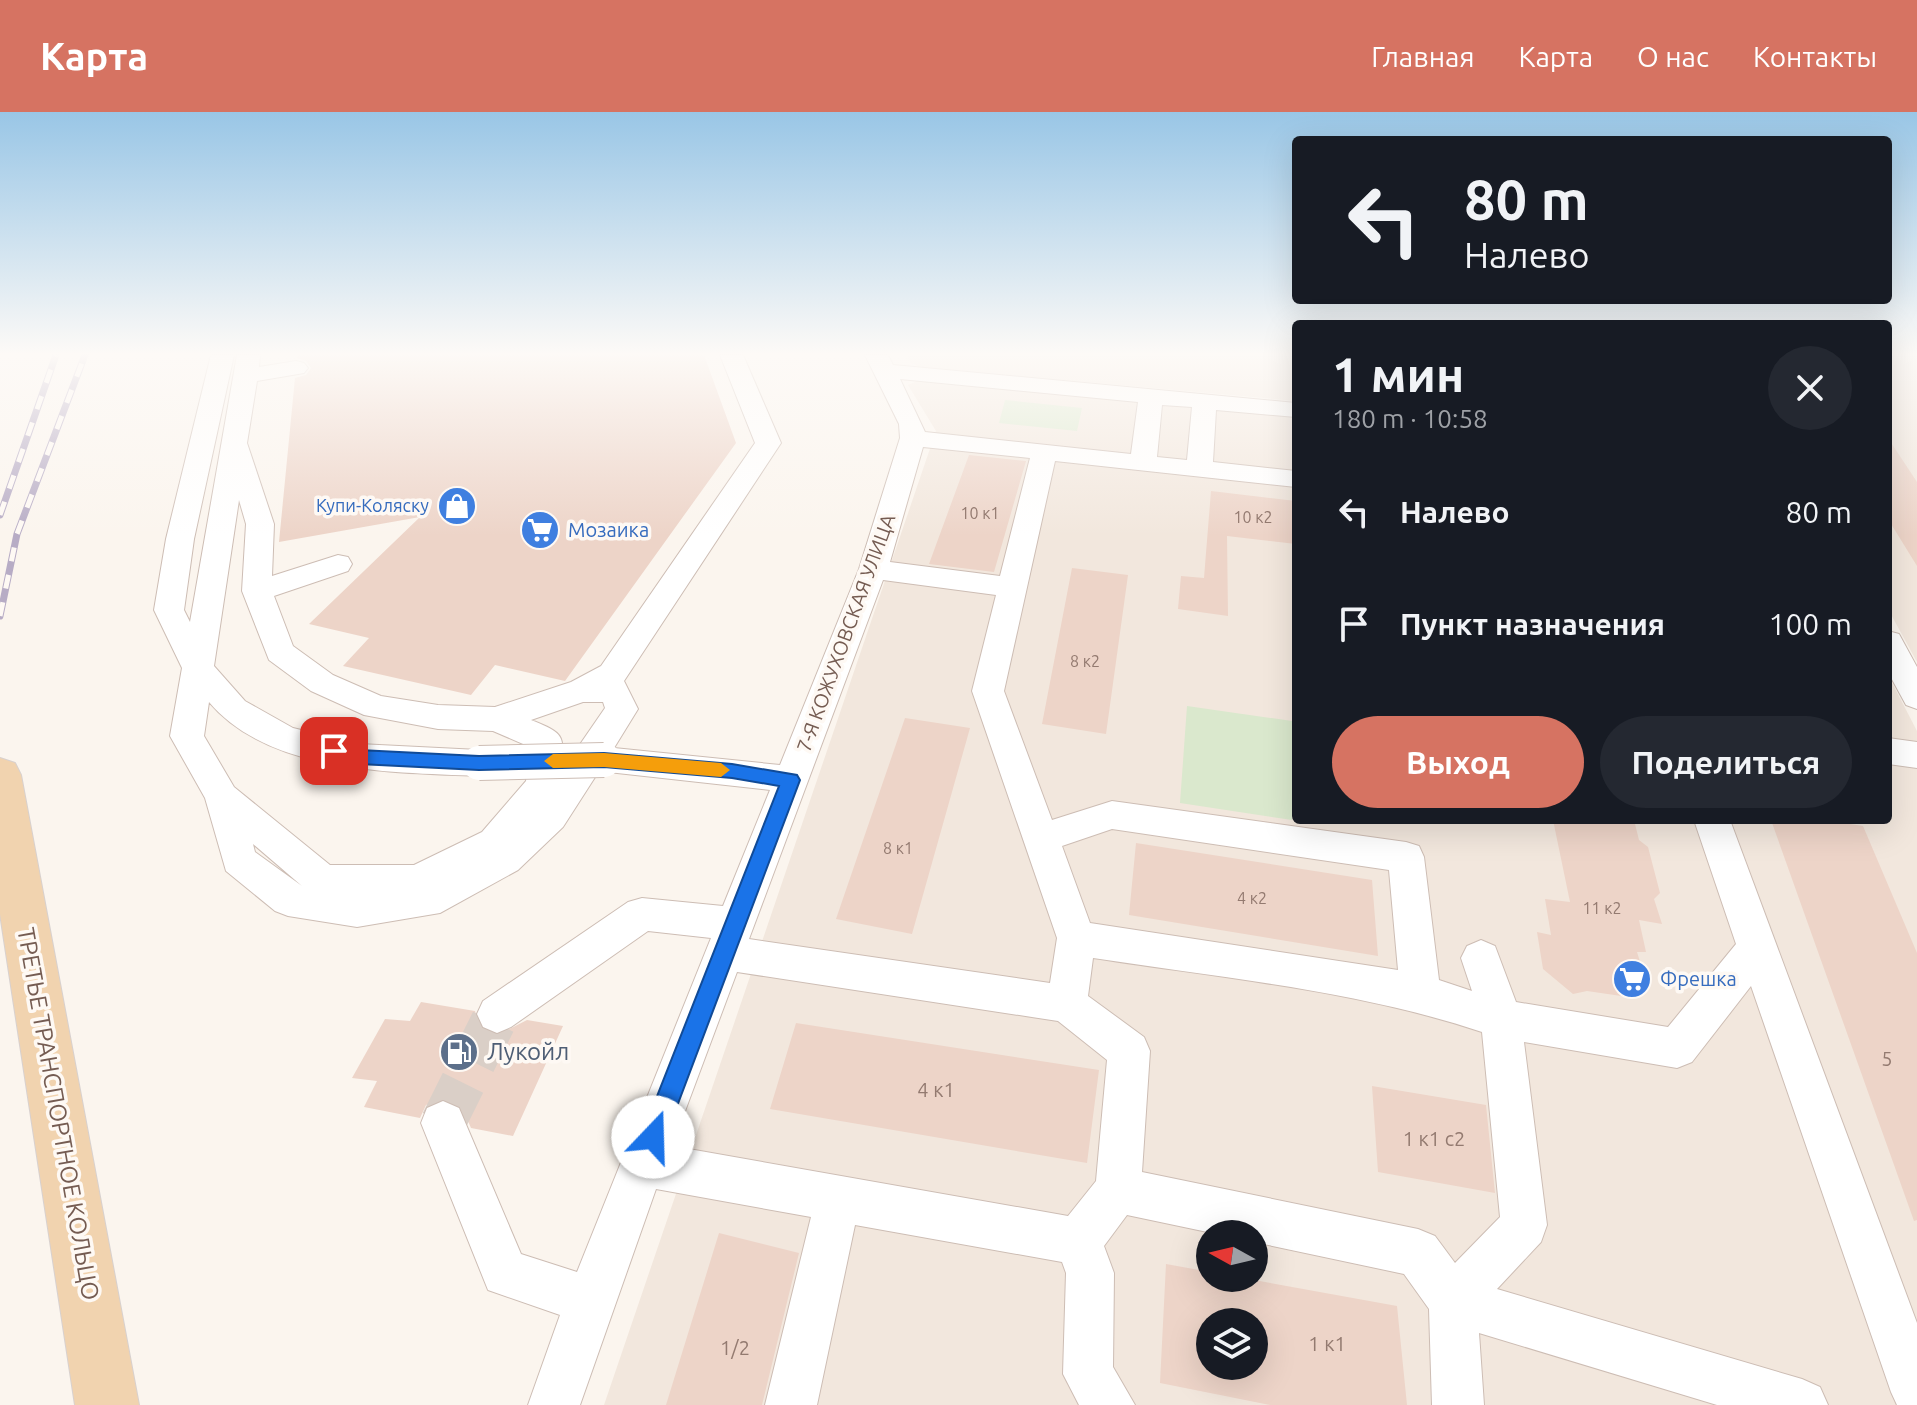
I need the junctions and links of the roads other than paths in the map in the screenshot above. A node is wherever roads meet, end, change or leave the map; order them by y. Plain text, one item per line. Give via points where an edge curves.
1 (209, 415) edge
2 (239, 415) edge
3 (756, 415) edge
4 (907, 415) edge
5 (1149, 415) edge
6 (1204, 415) edge
7 (913, 438) junction
8 (234, 441) junction
9 (1044, 452) junction
10 (1143, 463) junction
11 (1199, 469) junction
12 (1292, 479) edge
13 (338, 564) dead end
14 (873, 569) junction
15 (1011, 587) junction
16 (257, 591) junction
17 (1892, 650) edge
18 (199, 670) junction
19 (582, 690) junction
20 (1917, 697) edge
21 (496, 719) junction
22 (1892, 752) edge
23 (1917, 755) edge
24 (0, 775) edge
25 (791, 780) junction
26 (222, 797) junction
27 (1713, 824) edge
28 (1040, 839) junction
29 (729, 938) junction
30 (1076, 938) junction
31 (1757, 948) junction
32 (1481, 958) dead end
33 (1420, 993) junction
34 (1067, 1004) junction
35 (497, 1014) tunnel mouth
36 (1501, 1019) junction
37 (443, 1123) dead end
38 (643, 1164) junction
39 (1118, 1190) junction
40 (838, 1199) junction
41 (1078, 1241) junction
42 (590, 1300) junction
43 (1453, 1301) junction
44 (1917, 1392) edge
45 (107, 1405) edge
46 (554, 1405) edge
47 (791, 1405) edge
48 (1109, 1405) edge
49 (1458, 1405) edge
50 (1802, 1405) edge

1 - 18 street via 169,610
2 - 8 street
3 - 19 street via 768,443 612,674
4 - 7 street
5 - 10 street
6 - 11 street
7 - 9 street
7 - 14 street, 7-Я КОЖУХОВСКАЯ УЛИЦА
8 - 16 street via 260,524
8 - 18 street
9 - 10 street
9 - 15 street
10 - 11 street
11 - 12 street
13 - 16 street
14 - 15 street
14 - 25 street, 7-Я КОЖУХОВСКАЯ УЛИЦА
15 - 28 street via 988,691
16 - 21 street via 280,652 322,683 376,707
17 - 20 street
18 - 25 street, bridge via 233,709 284,738 359,757 479,763 604,760
18 - 26 street via 187,736
19 - 21 street
19 - 26 street via 614,690 622,709 550,817 505,859 440,897 357,911 288,900 239,860
21 - 26 street via 547,740 543,785 495,842 418,881 322,881
22 - 23 street
24 - 45 main road, ТРЕТЬЕ ТРАНСПОРТНОЕ КОЛЬЦО
25 - 29 street, 7-Я КОЖУХОВСКАЯ УЛИЦА
27 - 31 street
28 - 30 street
28 - 33 street via 1112,815 1406,857
29 - 34 street
29 - 35 street via 642,914
29 - 38 street, 7-Я КОЖУХОВСКАЯ УЛИЦА
30 - 33 street
30 - 34 street
31 - 36 street via 1677,1048
31 - 44 street
32 - 36 street
33 - 36 street
34 - 39 street via 1129,1051
36 - 43 street via 1524,1225
37 - 42 street via 505,1273
38 - 40 street
38 - 42 street, 7-Я КОЖУХОВСКАЯ УЛИЦА
39 - 41 street
39 - 43 street via 1418,1253
40 - 41 street
40 - 47 street
41 - 48 street via 1090,1273 1088,1374
42 - 46 street, 7-Я КОЖУХОВСКАЯ УЛИЦА
43 - 49 street
43 - 50 street

